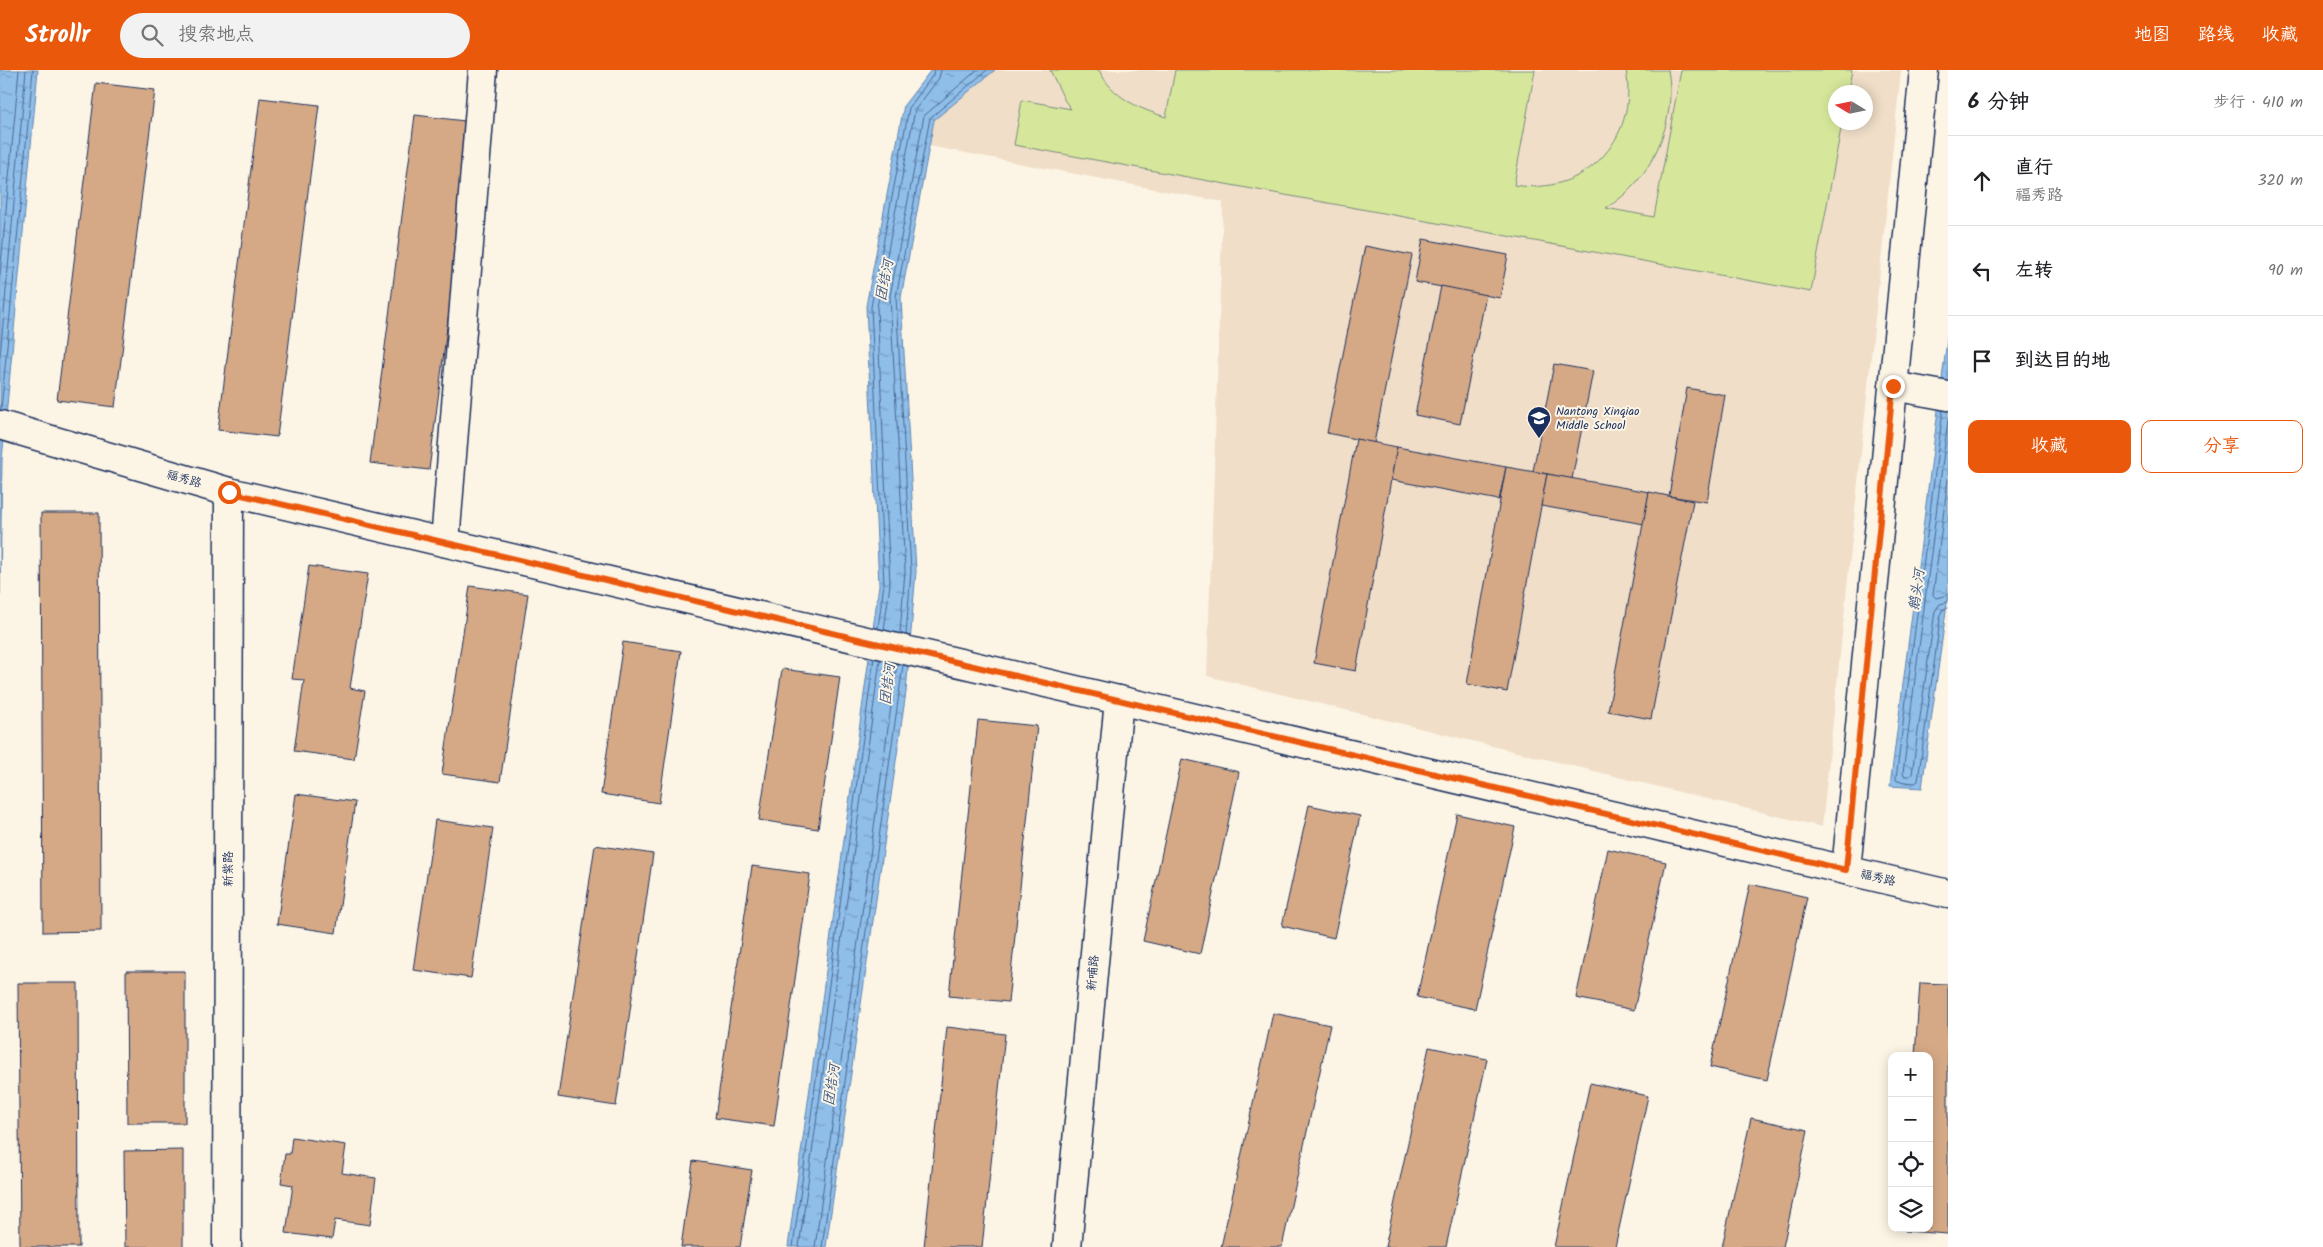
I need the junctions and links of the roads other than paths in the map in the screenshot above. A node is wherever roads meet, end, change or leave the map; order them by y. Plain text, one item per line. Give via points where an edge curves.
1 (483, 70) edge
2 (1924, 70) edge
3 (1893, 386) junction
4 (1948, 396) edge
5 (0, 425) edge
6 (229, 492) junction
7 (445, 542) junction
8 (1119, 700) junction
9 (1846, 870) junction
10 (1948, 894) edge
11 (228, 1247) edge
12 (1067, 1247) edge

1 - 7 street
2 - 3 street
3 - 4 street
3 - 9 street
5 - 6 street, 福秀路
6 - 7 street, 福秀路
6 - 11 street, 新紫路
7 - 8 street, 福秀路
8 - 9 street, 福秀路
8 - 12 street, 新哺路
9 - 10 street, 福秀路

